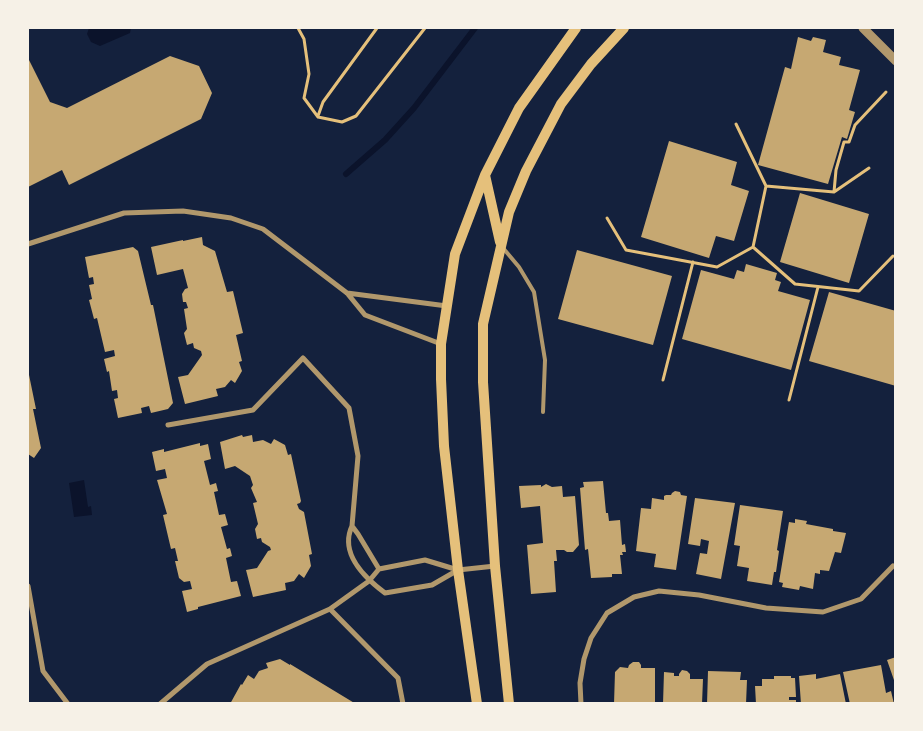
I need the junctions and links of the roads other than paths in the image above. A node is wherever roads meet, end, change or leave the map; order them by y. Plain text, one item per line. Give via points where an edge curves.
1 (576, 28) edge
2 (624, 28) edge
3 (863, 28) edge
4 (896, 61) edge
5 (484, 174) junction
6 (28, 244) edge
7 (500, 244) junction
8 (346, 293) junction
9 (447, 306) junction
10 (441, 344) junction
11 (543, 412) dead end
12 (168, 425) dead end
13 (352, 526) junction
14 (495, 566) junction
15 (893, 566) dead end
16 (379, 569) junction
17 (458, 570) junction
18 (370, 581) junction
19 (28, 586) edge
20 (330, 609) junction
21 (68, 704) edge
22 (160, 704) edge
23 (403, 704) edge
24 (477, 704) edge
25 (508, 704) edge
26 (581, 704) edge

1 - 5 main road via 519,108
2 - 7 main road via 561,104 526,171
3 - 4 street
5 - 7 main road
5 - 9 main road via 455,254
6 - 8 street via 124,213 184,211 231,218 263,229
7 - 11 lane via 534,292 545,360
7 - 14 main road via 483,324 483,382
8 - 9 street
8 - 10 street via 365,315
9 - 10 main road
10 - 17 main road via 444,446
12 - 13 street via 253,410 304,358 349,408 358,456
13 - 16 street
13 - 18 street via 348,535 351,553 358,569
14 - 17 street
14 - 25 main road
15 - 26 street via 862,599 823,612 766,608 660,591 634,597 608,612 591,638 580,683
16 - 17 street via 425,560
16 - 18 street
17 - 18 street via 432,585 385,593
17 - 24 main road
18 - 20 street
19 - 21 street via 43,671
20 - 22 street via 207,664
20 - 23 street via 398,678

